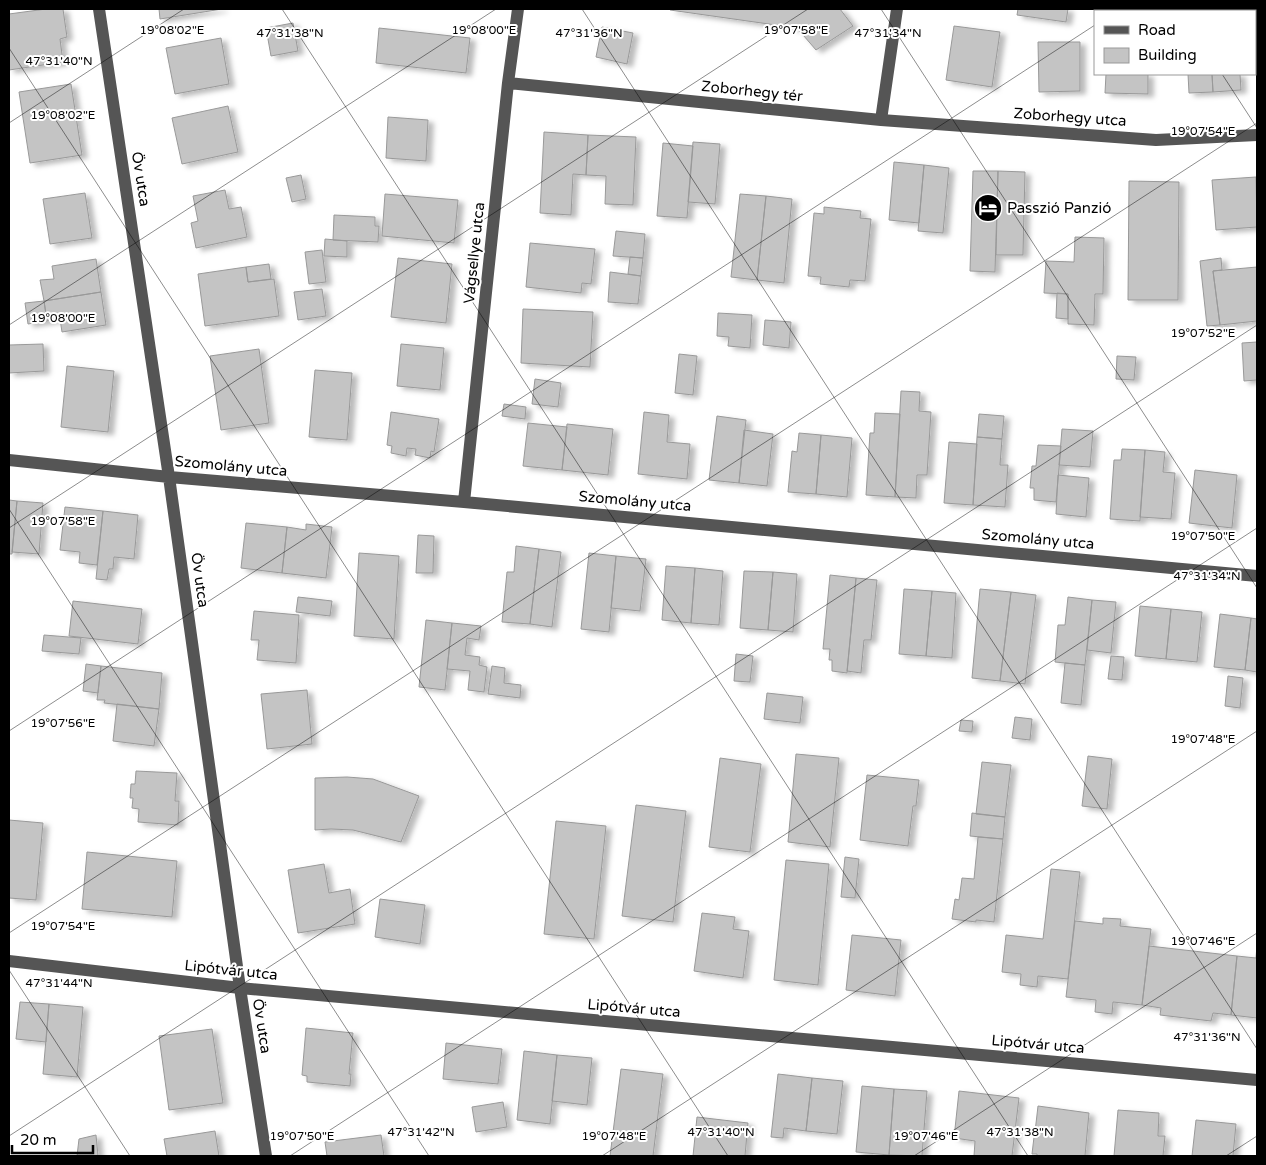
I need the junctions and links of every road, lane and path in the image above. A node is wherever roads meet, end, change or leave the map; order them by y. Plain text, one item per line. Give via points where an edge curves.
1 (99, 9) edge
2 (518, 9) edge
3 (897, 9) edge
4 (508, 83) junction
5 (881, 120) junction
6 (1257, 135) edge
7 (9, 460) edge
8 (170, 477) junction
9 (464, 502) junction
10 (1257, 576) edge
11 (9, 961) edge
12 (240, 988) junction
13 (1257, 1080) edge
14 (266, 1156) edge

1 - 8 street, Öv utca
2 - 4 street, Vágsellye utca
3 - 5 street
4 - 5 street, Zoborhegy tér
4 - 9 street, Vágsellye utca
5 - 6 street, Zoborhegy utca via 1156,140
7 - 8 street, Szomolány utca
8 - 9 street, Szomolány utca
8 - 12 street, Öv utca
9 - 10 street, Szomolány utca
11 - 12 street, Lipótvár utca
12 - 13 street, Lipótvár utca
12 - 14 street, Öv utca

